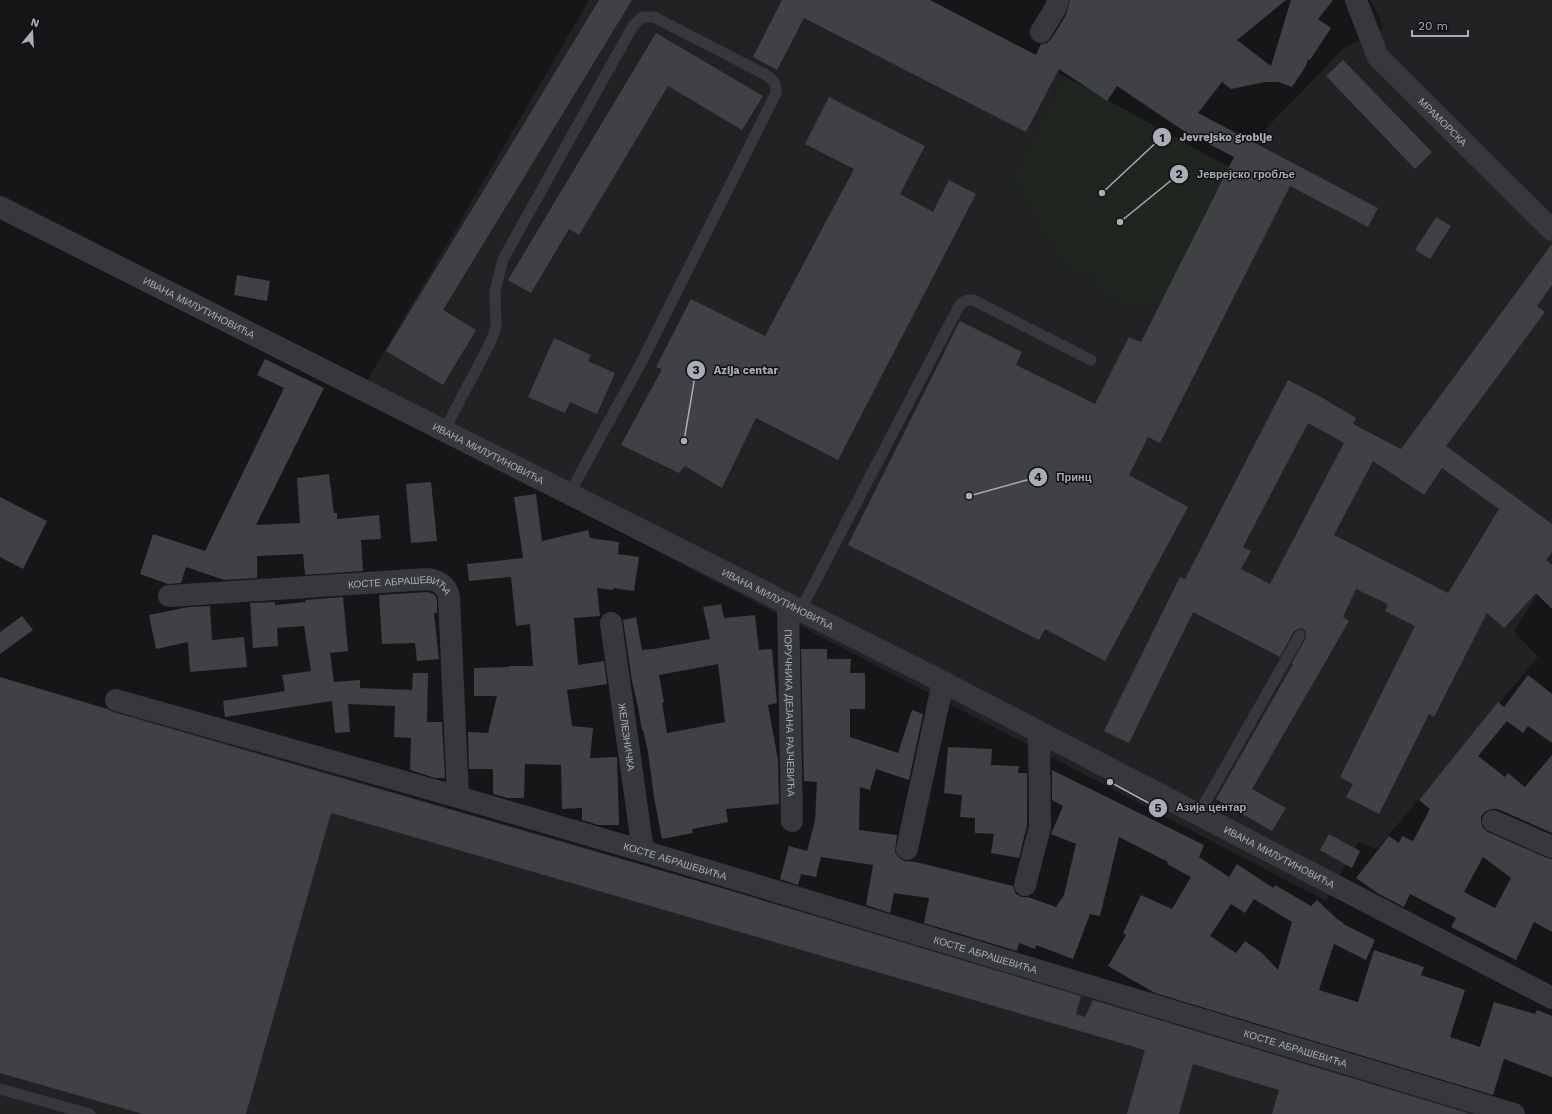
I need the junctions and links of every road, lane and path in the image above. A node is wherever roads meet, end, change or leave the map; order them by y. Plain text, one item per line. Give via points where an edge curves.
1 (1058, 0) edge
2 (1356, 0) edge
3 (1041, 32) dead end
4 (0, 206) edge
5 (1552, 230) edge
6 (1091, 360) dead end
7 (444, 431) junction
8 (569, 494) junction
9 (169, 596) dead end
10 (794, 608) junction
11 (611, 623) dead end
12 (1300, 635) dead end
13 (943, 682) junction
14 (116, 700) dead end
15 (1039, 733) junction
16 (458, 797) junction
17 (1198, 815) junction
18 (792, 821) dead end
19 (1493, 821) dead end
20 (1552, 847) edge
21 (907, 849) dead end
22 (643, 851) junction
23 (1025, 885) dead end
24 (1552, 998) edge
25 (0, 1089) edge
26 (90, 1114) edge
27 (1514, 1114) edge

1 - 3 street
2 - 5 street, МРАМОРСКА via 1378,57
4 - 7 street, ИВАНА МИЛУТИНОВИЋА
6 - 10 lane via 973,300 960,304
7 - 8 street, ИВАНА МИЛУТИНОВИЋА
7 - 8 lane via 496,328 495,292 503,259 633,26 642,17 654,17 768,76 777,87 776,93 641,363
8 - 10 street, ИВАНА МИЛУТИНОВИЋА
9 - 16 street, КОСТЕ АБРАШЕВИЋА via 428,579 443,584 448,590 449,597
10 - 13 street, ИВАНА МИЛУТИНОВИЋА
10 - 18 street, ПОРУЧНИКА ДЕЈАНА РАЈЧЕВИЋА
11 - 22 street, ЖЕЛЕЗНИЧКА
12 - 17 lane
13 - 15 street, ИВАНА МИЛУТИНОВИЋА
13 - 21 street
14 - 16 street, КОСТЕ АБРАШЕВИЋА
15 - 17 street, ИВАНА МИЛУТИНОВИЋА
15 - 23 street via 1040,827
16 - 22 street, КОСТЕ АБРАШЕВИЋА
17 - 24 street, ИВАНА МИЛУТИНОВИЋА
19 - 20 street
22 - 27 street, КОСТЕ АБРАШЕВИЋА
25 - 26 lane

